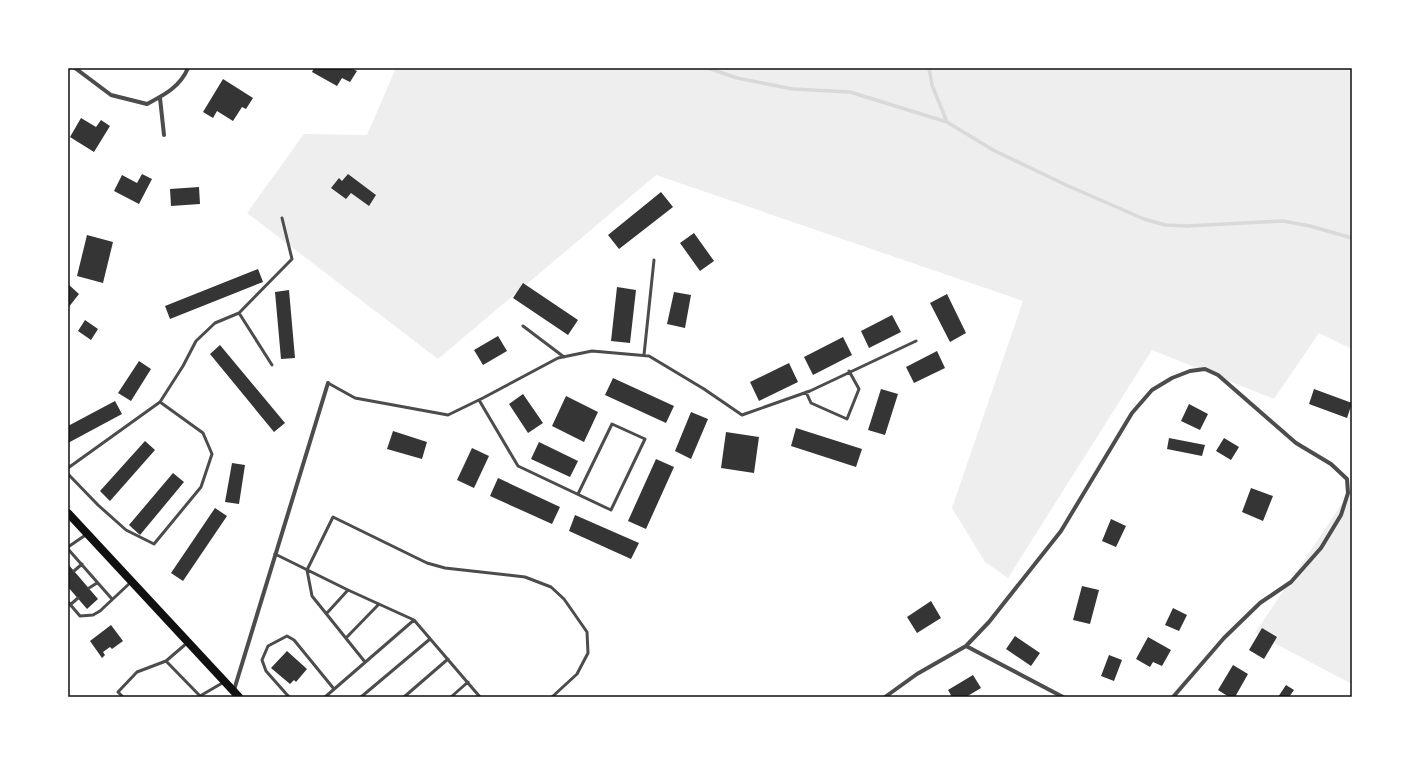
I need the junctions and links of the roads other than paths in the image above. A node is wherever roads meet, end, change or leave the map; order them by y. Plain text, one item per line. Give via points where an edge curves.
1 (75, 68) edge
2 (188, 68) edge
3 (160, 98) junction
4 (164, 135) dead end
5 (282, 218) dead end
6 (654, 260) dead end
7 (239, 313) junction
8 (523, 326) dead end
9 (916, 341) dead end
10 (644, 355) junction
11 (564, 357) junction
12 (272, 365) dead end
13 (850, 371) junction
14 (328, 383) joint
15 (806, 392) junction
16 (479, 400) junction
17 (160, 402) junction
18 (68, 468) edge
19 (68, 474) edge
20 (578, 494) junction
21 (68, 513) edge
22 (87, 534) junction
23 (68, 548) edge
24 (275, 554) junction
25 (82, 564) junction
26 (307, 570) junction
27 (74, 571) dead end
28 (131, 582) junction
29 (97, 583) junction
30 (90, 588) dead end
31 (348, 590) junction
32 (78, 598) dead end
33 (112, 599) junction
34 (69, 603) edge
35 (379, 604) junction
36 (327, 614) junction
37 (414, 620) junction
38 (346, 638) junction
39 (430, 639) junction
40 (188, 642) junction
41 (966, 646) junction
42 (448, 659) junction
43 (166, 661) junction
44 (365, 662) junction
45 (226, 682) junction
46 (468, 682) junction
47 (334, 689) junction
48 (234, 690) junction
49 (123, 697) edge
50 (200, 697) edge
51 (239, 697) edge
52 (289, 697) edge
53 (325, 697) edge
54 (361, 697) edge
55 (404, 697) edge
56 (451, 697) edge
57 (480, 697) edge
58 (552, 697) edge
59 (885, 697) edge
60 (1063, 697) edge
61 (1173, 697) edge

1 - 3 street via 111,95 147,104
2 - 3 street via 173,89
3 - 4 street
5 - 7 lane via 292,259
6 - 10 lane
7 - 12 lane
7 - 17 lane via 215,323 196,341
8 - 11 lane
9 - 13 lane
10 - 11 lane via 592,351
10 - 15 lane via 692,382 742,415
11 - 16 lane
13 - 15 lane
13 - 15 lane via 859,389 847,419 811,404
14 - 16 lane via 355,398 448,415
14 - 24 street
16 - 20 lane via 518,466
17 - 18 lane
17 - 19 lane via 203,433 212,454 201,487 154,544 126,530
20 - 20 lane via 611,510 645,439 612,424
21 - 22 main road
22 - 23 lane
22 - 28 main road
23 - 25 lane
24 - 26 lane
24 - 48 street
25 - 27 lane
25 - 29 lane
26 - 31 lane
26 - 36 lane via 312,596
26 - 58 lane via 333,517 427,563 446,568 525,578 551,587 564,599 587,632 588,653 577,674
28 - 33 lane
28 - 40 main road
29 - 30 lane
29 - 33 lane
31 - 35 lane
31 - 36 lane
32 - 34 lane
33 - 34 lane via 93,615 80,616
35 - 37 lane
35 - 38 lane
36 - 38 lane
37 - 39 lane
37 - 44 lane
38 - 44 lane
39 - 42 lane
39 - 54 lane
40 - 43 lane
40 - 45 main road
41 - 59 street via 917,674
41 - 60 street
41 - 61 street via 989,622 1061,531 1132,413 1152,390 1172,378 1205,368 1218,375 1296,443 1331,464 1347,479 1348,493 1340,515 1321,548 1291,582 1260,603 1224,638
42 - 46 lane
42 - 55 lane
43 - 49 lane via 136,672 118,692
43 - 50 lane
44 - 47 lane
45 - 48 main road
45 - 50 lane
46 - 56 lane
46 - 57 lane
47 - 52 lane via 294,640 287,636 268,646 262,660 266,671
47 - 53 lane
48 - 51 main road

